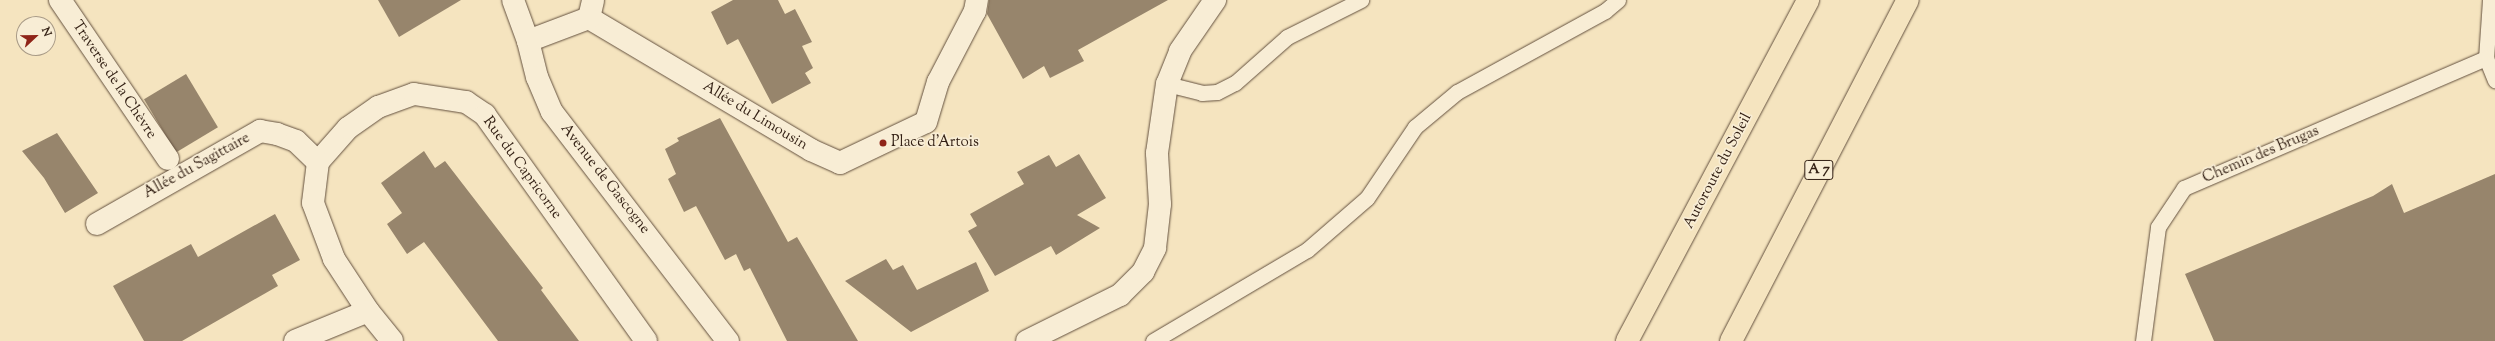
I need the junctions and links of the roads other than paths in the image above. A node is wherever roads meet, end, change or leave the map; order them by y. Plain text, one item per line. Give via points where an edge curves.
1 (60, 0) edge
2 (513, 0) edge
3 (977, 0) edge
4 (1215, 0) edge
5 (1361, 0) edge
6 (1618, 0) edge
7 (1808, 0) edge
8 (1908, 0) edge
9 (2490, 0) edge
10 (591, 9) edge
11 (528, 42) junction
12 (2486, 58) junction
13 (2495, 80) edge
14 (1167, 84) junction
15 (168, 159) dead end
16 (318, 162) junction
17 (97, 224) dead end
18 (368, 311) junction
19 (387, 337) edge
20 (295, 341) edge
21 (646, 341) edge
22 (728, 341) edge
23 (1027, 341) edge
24 (1153, 341) edge
25 (1627, 341) edge
26 (1731, 341) edge
27 (2143, 341) edge

1 - 15 street, Traverse de la Chèvre
2 - 11 street, Avenue de Gascogne
3 - 10 street, Allée du Limousin via 975,11 938,82 926,122 840,162 811,150
4 - 14 street via 1180,51
5 - 14 lane via 1287,37 1235,83 1217,92 1202,93
6 - 24 lane via 1605,11 1456,92 1415,127 1367,198 1307,250
7 - 25 highway, Autoroute du Soleil
8 - 26 highway, A 7
9 - 12 lane
10 - 11 street
11 - 22 street, Avenue de Gascogne via 537,77 552,112
12 - 13 lane
12 - 27 lane, Chemin des Brugas via 2184,188 2158,227
14 - 23 street via 1157,153 1160,204 1155,248 1143,272 1120,295
16 - 17 street, Allée du Sagittaire via 296,141 278,134 260,132
16 - 18 street via 313,203 334,259
16 - 21 street, Rue du Capricorne via 348,128 378,107 414,94 466,102 485,115
18 - 19 street
18 - 20 street

